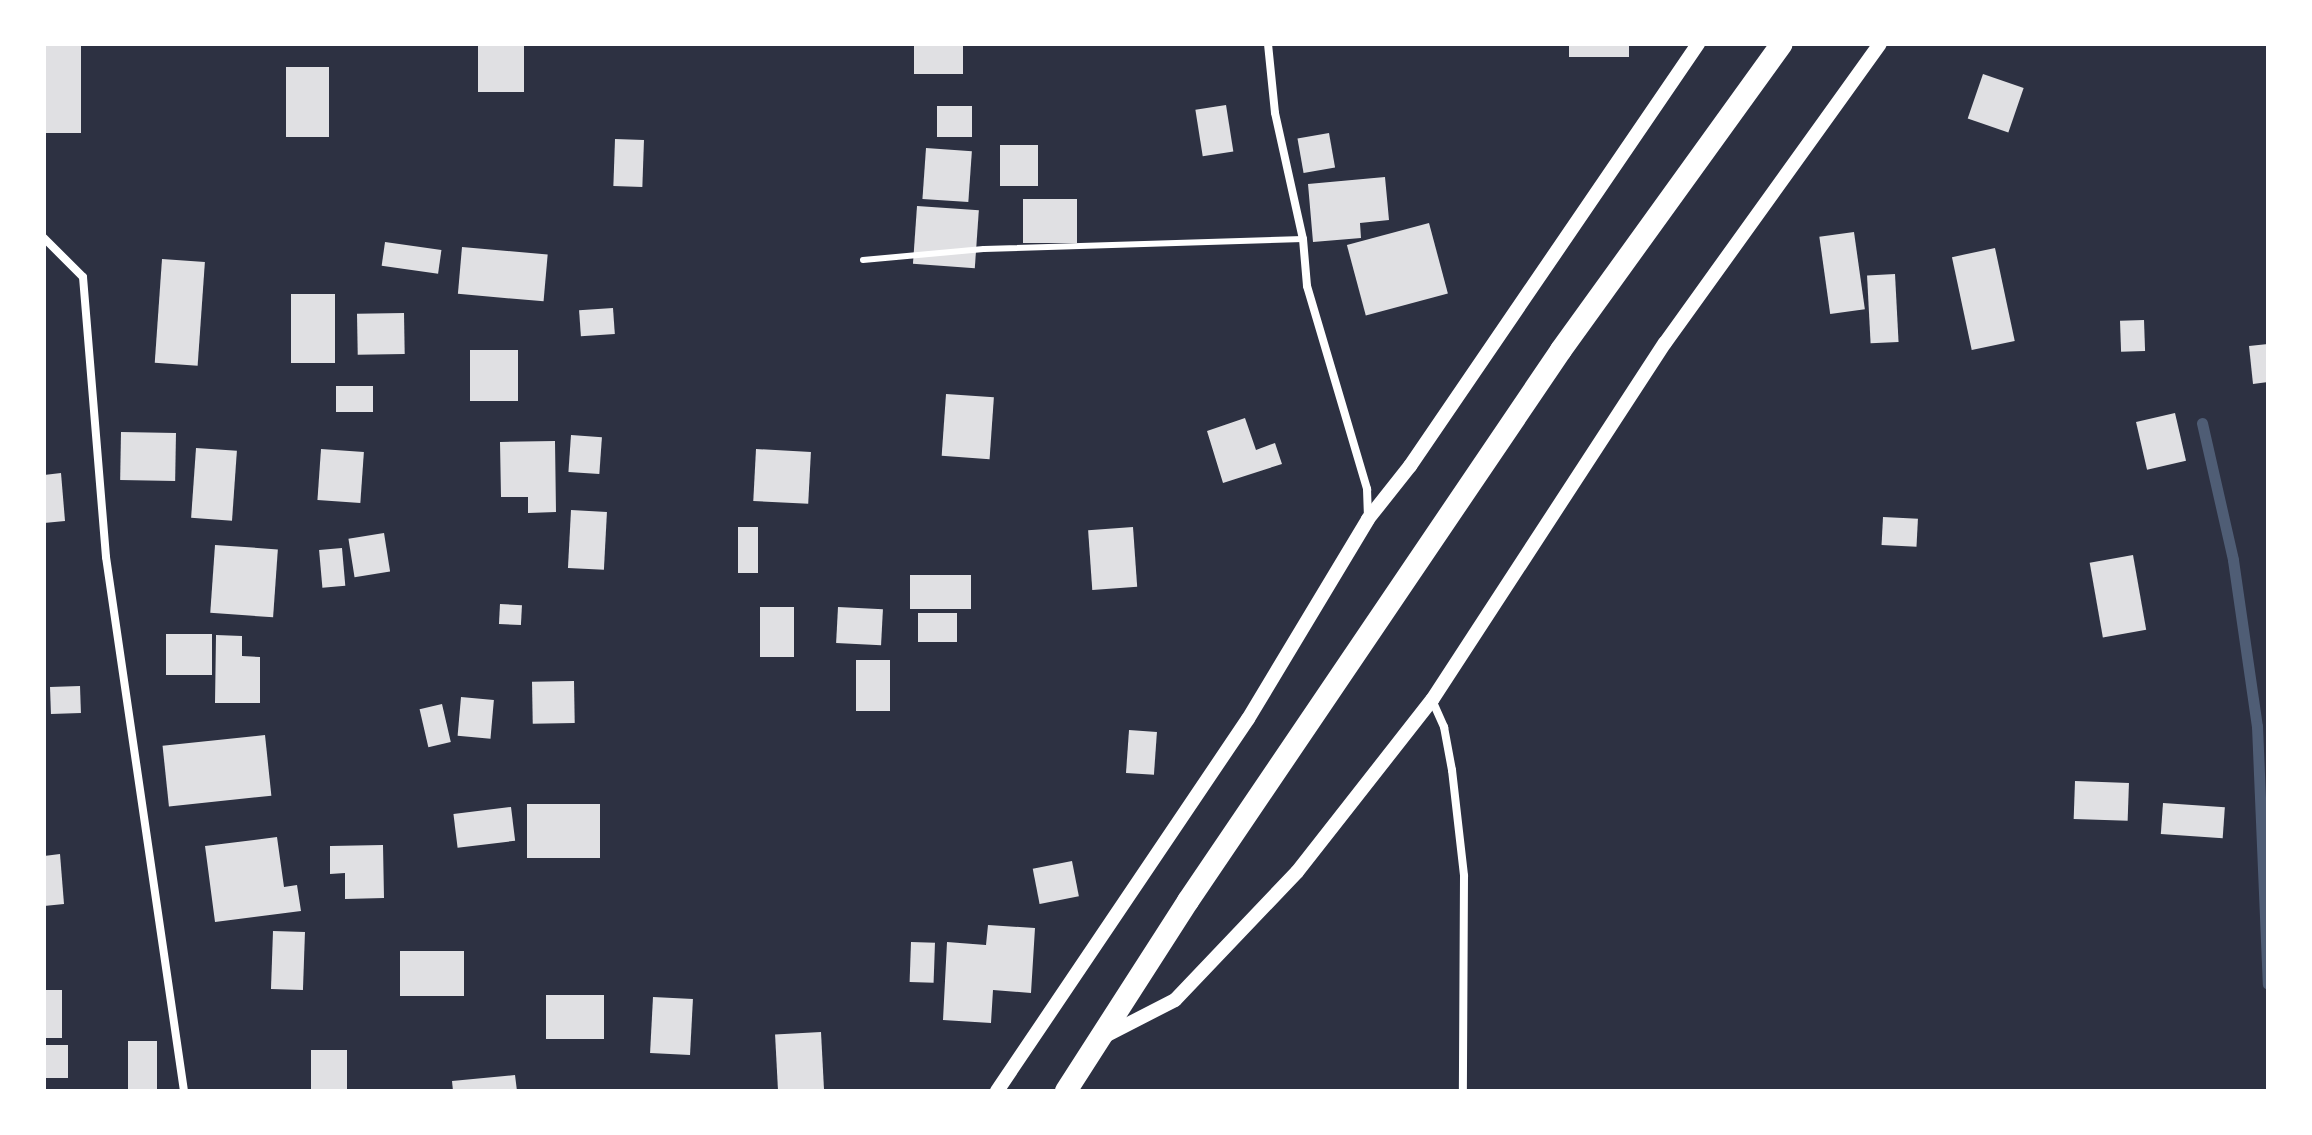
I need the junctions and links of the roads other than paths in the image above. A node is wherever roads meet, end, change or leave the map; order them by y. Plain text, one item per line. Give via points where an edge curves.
1 (1268, 44) edge
2 (1698, 44) edge
3 (1782, 44) edge
4 (1880, 44) edge
5 (44, 238) edge
6 (1303, 239) junction
7 (863, 260) dead end
8 (1368, 519) junction
9 (1432, 700) junction
10 (1099, 1039) junction
11 (184, 1091) edge
12 (997, 1091) edge
13 (1066, 1091) edge
14 (1463, 1091) edge

1 - 6 street via 1275,113
2 - 8 street via 1419,454
3 - 10 highway via 1561,350
4 - 9 street via 1665,343
5 - 11 street via 83,277 106,557
6 - 7 lane via 984,249
6 - 8 street via 1307,286 1367,489
8 - 12 street via 1248,719
9 - 10 street via 1297,872 1175,1000
9 - 14 street via 1444,727 1452,770 1464,876
10 - 13 highway

